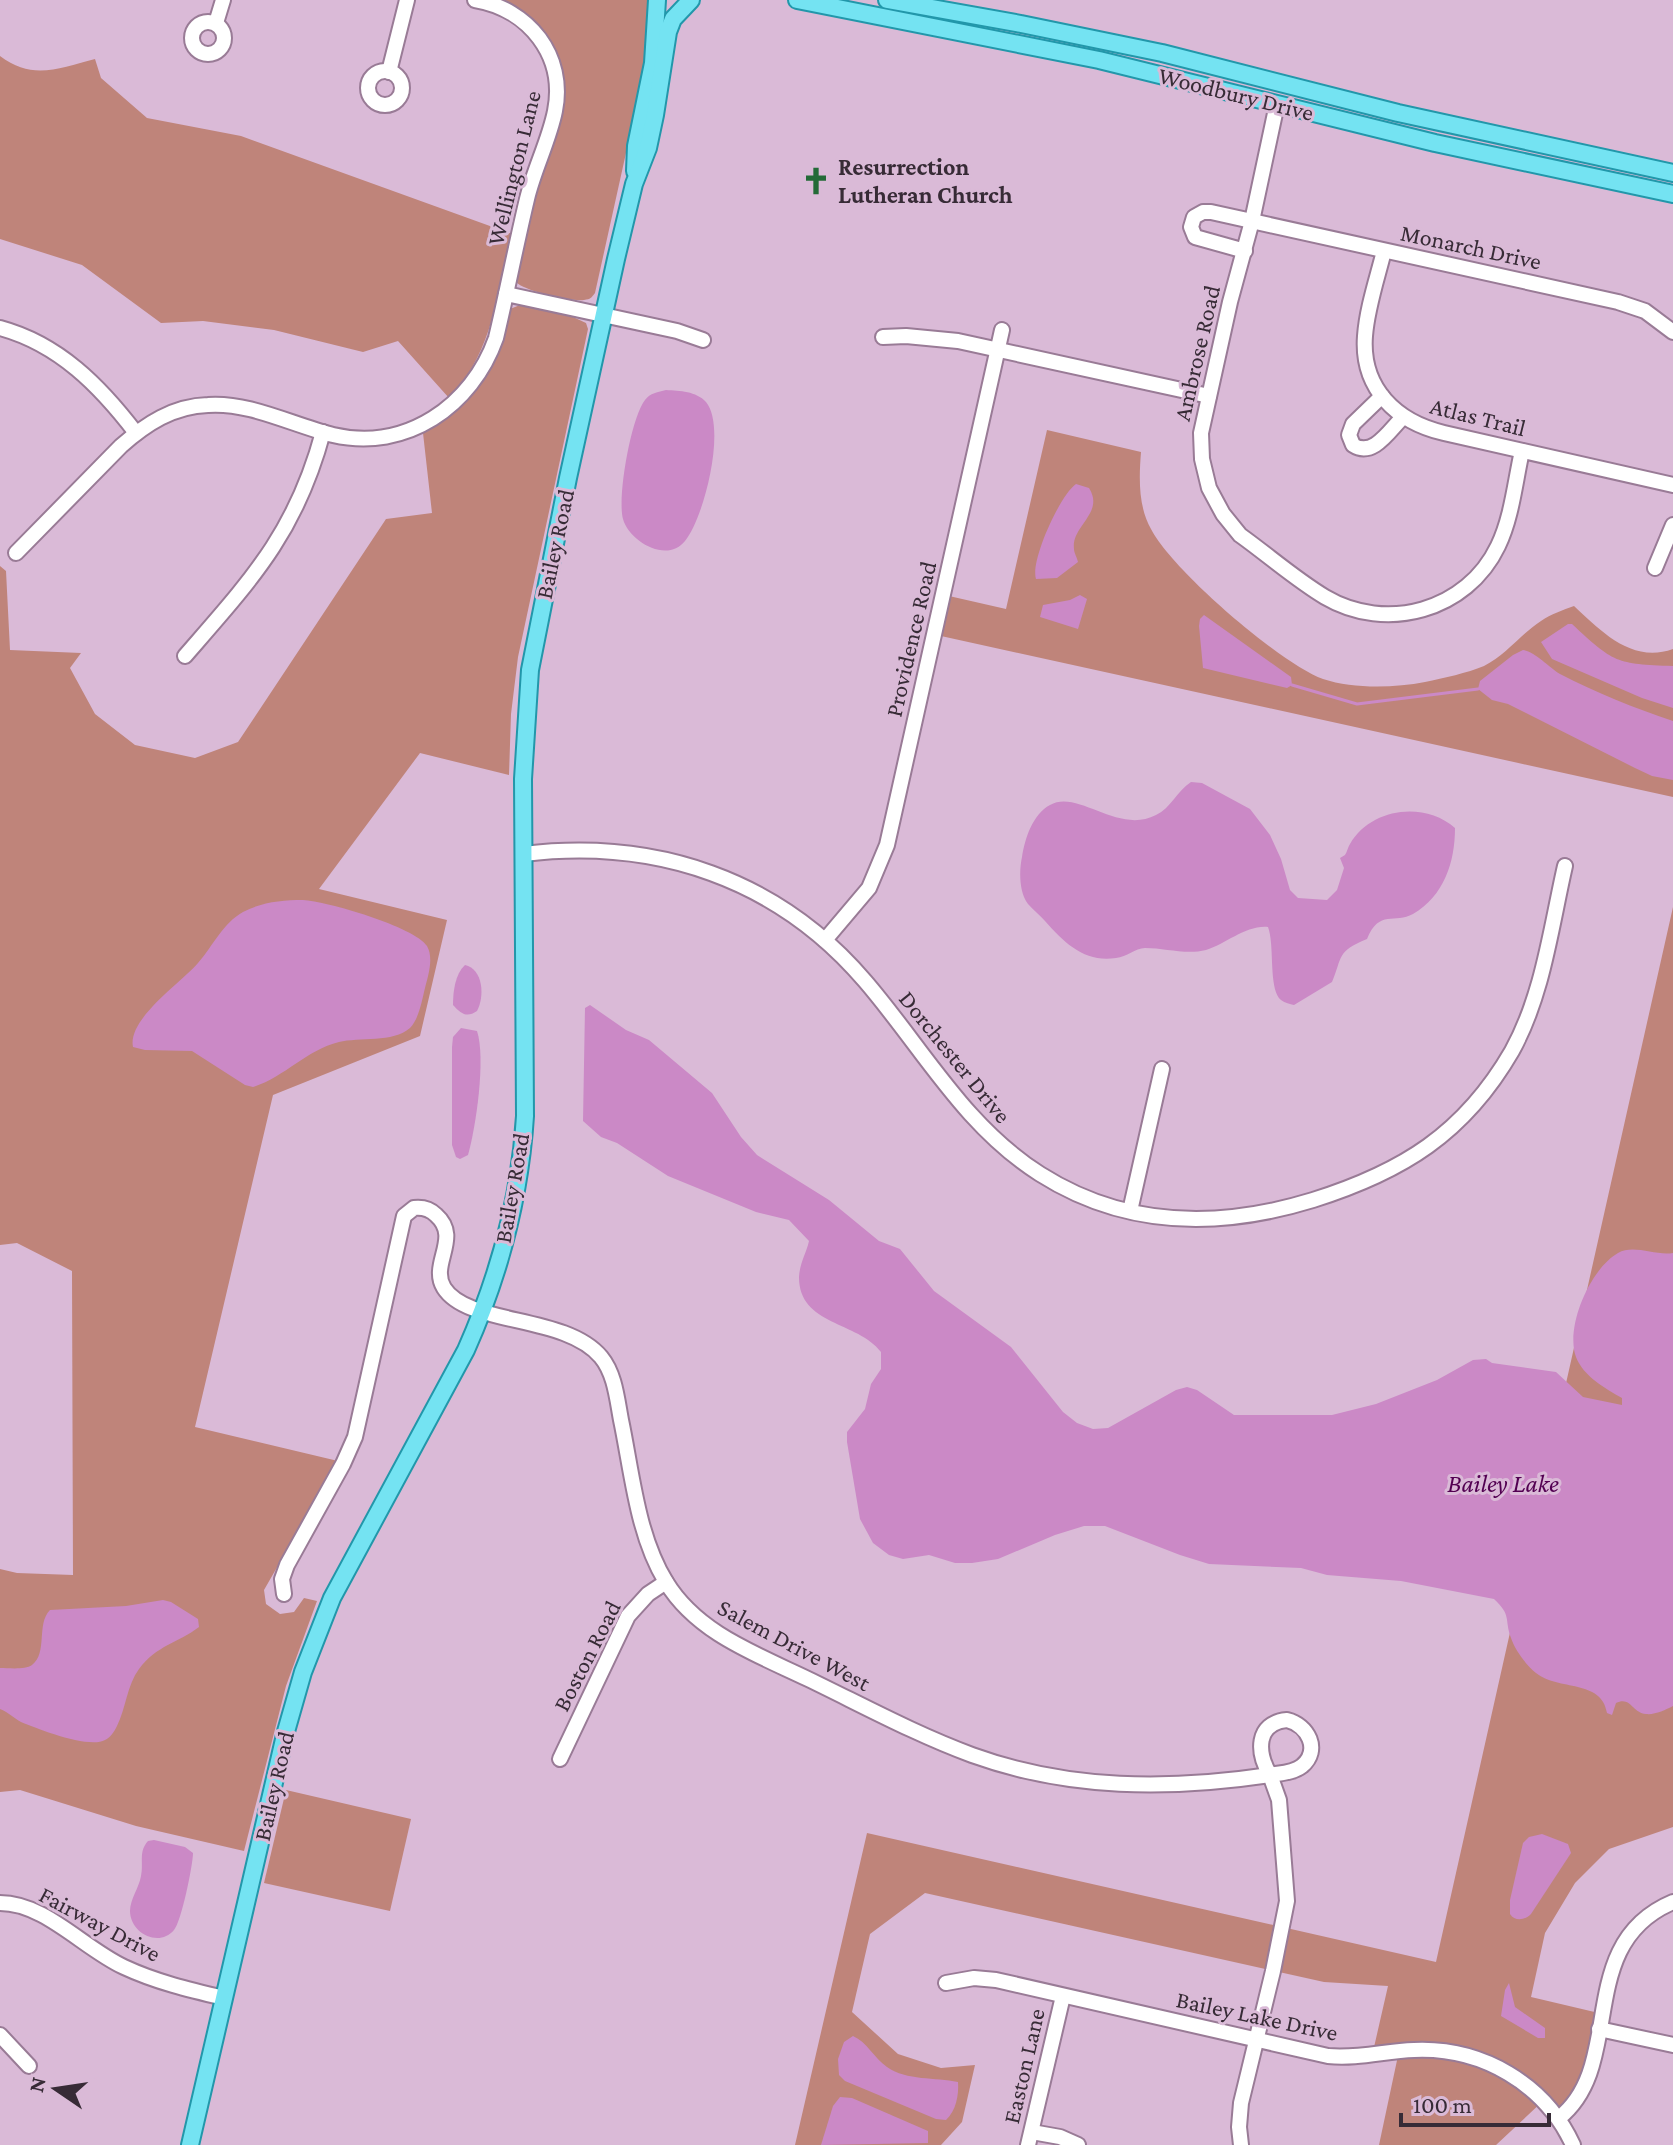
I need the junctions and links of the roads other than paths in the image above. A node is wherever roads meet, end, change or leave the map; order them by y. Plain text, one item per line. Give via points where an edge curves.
1 (223, 0) edge
2 (407, 0) edge
3 (475, 0) edge
4 (657, 0) edge
5 (691, 0) edge
6 (797, 0) edge
7 (887, 0) edge
8 (216, 23) dead end
9 (389, 72) dead end
10 (1277, 104) junction
11 (1673, 173) edge
12 (634, 184) junction
13 (1673, 194) edge
14 (1252, 221) junction
15 (1245, 251) junction
16 (1384, 251) junction
17 (506, 294) junction
18 (604, 315) junction
19 (0, 328) edge
20 (1002, 330) dead end
21 (1673, 332) edge
22 (883, 337) dead end
23 (703, 340) dead end
24 (997, 350) junction
25 (1209, 396) junction
26 (1382, 396) junction
27 (1403, 417) junction
28 (323, 432) junction
29 (136, 433) junction
30 (1522, 451) junction
31 (1673, 485) edge
32 (1673, 525) edge
33 (16, 553) dead end
34 (1655, 568) dead end
35 (185, 656) dead end
36 (524, 854) junction
37 (1565, 866) dead end
38 (825, 940) junction
39 (1162, 1069) dead end
40 (1130, 1211) junction
41 (483, 1311) junction
42 (666, 1582) junction
43 (284, 1594) dead end
44 (560, 1759) dead end
45 (1673, 1902) edge
46 (0, 1903) edge
47 (946, 1983) dead end
48 (1063, 1996) junction
49 (224, 1998) junction
50 (1599, 2029) junction
51 (0, 2035) edge
52 (1255, 2039) junction
53 (1673, 2045) edge
54 (29, 2066) dead end
55 (1559, 2118) junction
56 (1030, 2138) edge
57 (190, 2145) edge
58 (1078, 2145) edge
59 (1241, 2145) edge
60 (1573, 2145) edge

1 - 8 street
2 - 9 street
3 - 17 street, Wellington Lane via 528,24 549,50 557,80 556,109 533,175
4 - 12 main road, Bailey Road
5 - 12 main road, Bailey Road via 668,32 648,148
6 - 10 main road, Woodbury Drive via 1074,54
7 - 11 main road, Woodbury Drive via 1162,53 1398,113
10 - 13 main road, Woodbury Drive
10 - 14 street, Ambrose Road
12 - 18 main road, Bailey Road
14 - 15 street, Ambrose Road
14 - 15 street, Monarch Drive via 1207,211 1192,221 1192,233 1200,240
14 - 16 street, Monarch Drive
15 - 25 street, Ambrose Road
16 - 21 street, Monarch Drive via 1632,306
16 - 26 street, Atlas Trail via 1365,348
17 - 18 street
17 - 28 street, Wellington Lane via 490,356 441,415 386,436
18 - 23 street
18 - 36 main road, Bailey Road via 530,670 523,755
19 - 29 street via 75,366
20 - 24 street, Providence Road
22 - 24 street via 937,338
24 - 25 street
24 - 38 street, Providence Road via 887,845 869,888
25 - 30 street, Ambrose Road via 1202,459 1215,501 1230,523 1324,596 1369,613 1426,609 1455,596 1479,576 1505,529
26 - 27 street, Atlas Trail
26 - 27 street via 1353,424 1353,445 1371,449
27 - 30 street, Atlas Trail via 1428,429
28 - 29 street, Wellington Lane via 211,404 169,413
28 - 35 street via 299,501 272,551
29 - 33 street, Wellington Lane
30 - 31 street, Atlas Trail
32 - 34 street
36 - 38 street, Dorchester Drive via 612,851 686,865 760,894
36 - 41 main road, Bailey Road via 524,1127 508,1229
37 - 40 street, Dorchester Drive via 1538,988 1513,1049 1475,1103 1443,1134 1379,1176 1265,1213 1200,1221
38 - 40 street, Dorchester Drive via 866,981 992,1139 1061,1186
39 - 40 street
41 - 42 street, Salem Drive West via 576,1337 605,1363 649,1548
41 - 43 street, Salem Drive West via 459,1302 445,1289 440,1274 446,1230 435,1214 418,1207 409,1210 355,1437 285,1570
41 - 49 main road, Bailey Road via 456,1371 340,1582 310,1652 285,1735
42 - 44 street, Boston Road via 628,1616
42 - 52 street, Salem Drive West via 697,1619 726,1639 975,1756 1054,1777 1137,1786 1270,1775 1279,1800 1288,1892
45 - 50 street via 1646,1916 1623,1943
46 - 49 street, Fairway Drive via 50,1918 90,1948 143,1976
47 - 48 street, Bailey Lake Drive via 980,1978
48 - 52 street, Bailey Lake Drive
48 - 56 street, Easton Lane
49 - 57 main road, Bailey Road
50 - 53 street
50 - 55 street via 1585,2088
51 - 54 street
52 - 55 street, Bailey Lake Drive via 1338,2057 1424,2049 1465,2056 1520,2081
52 - 59 street via 1240,2111
55 - 60 street, Bailey Lake Drive
56 - 58 street via 1060,2137

